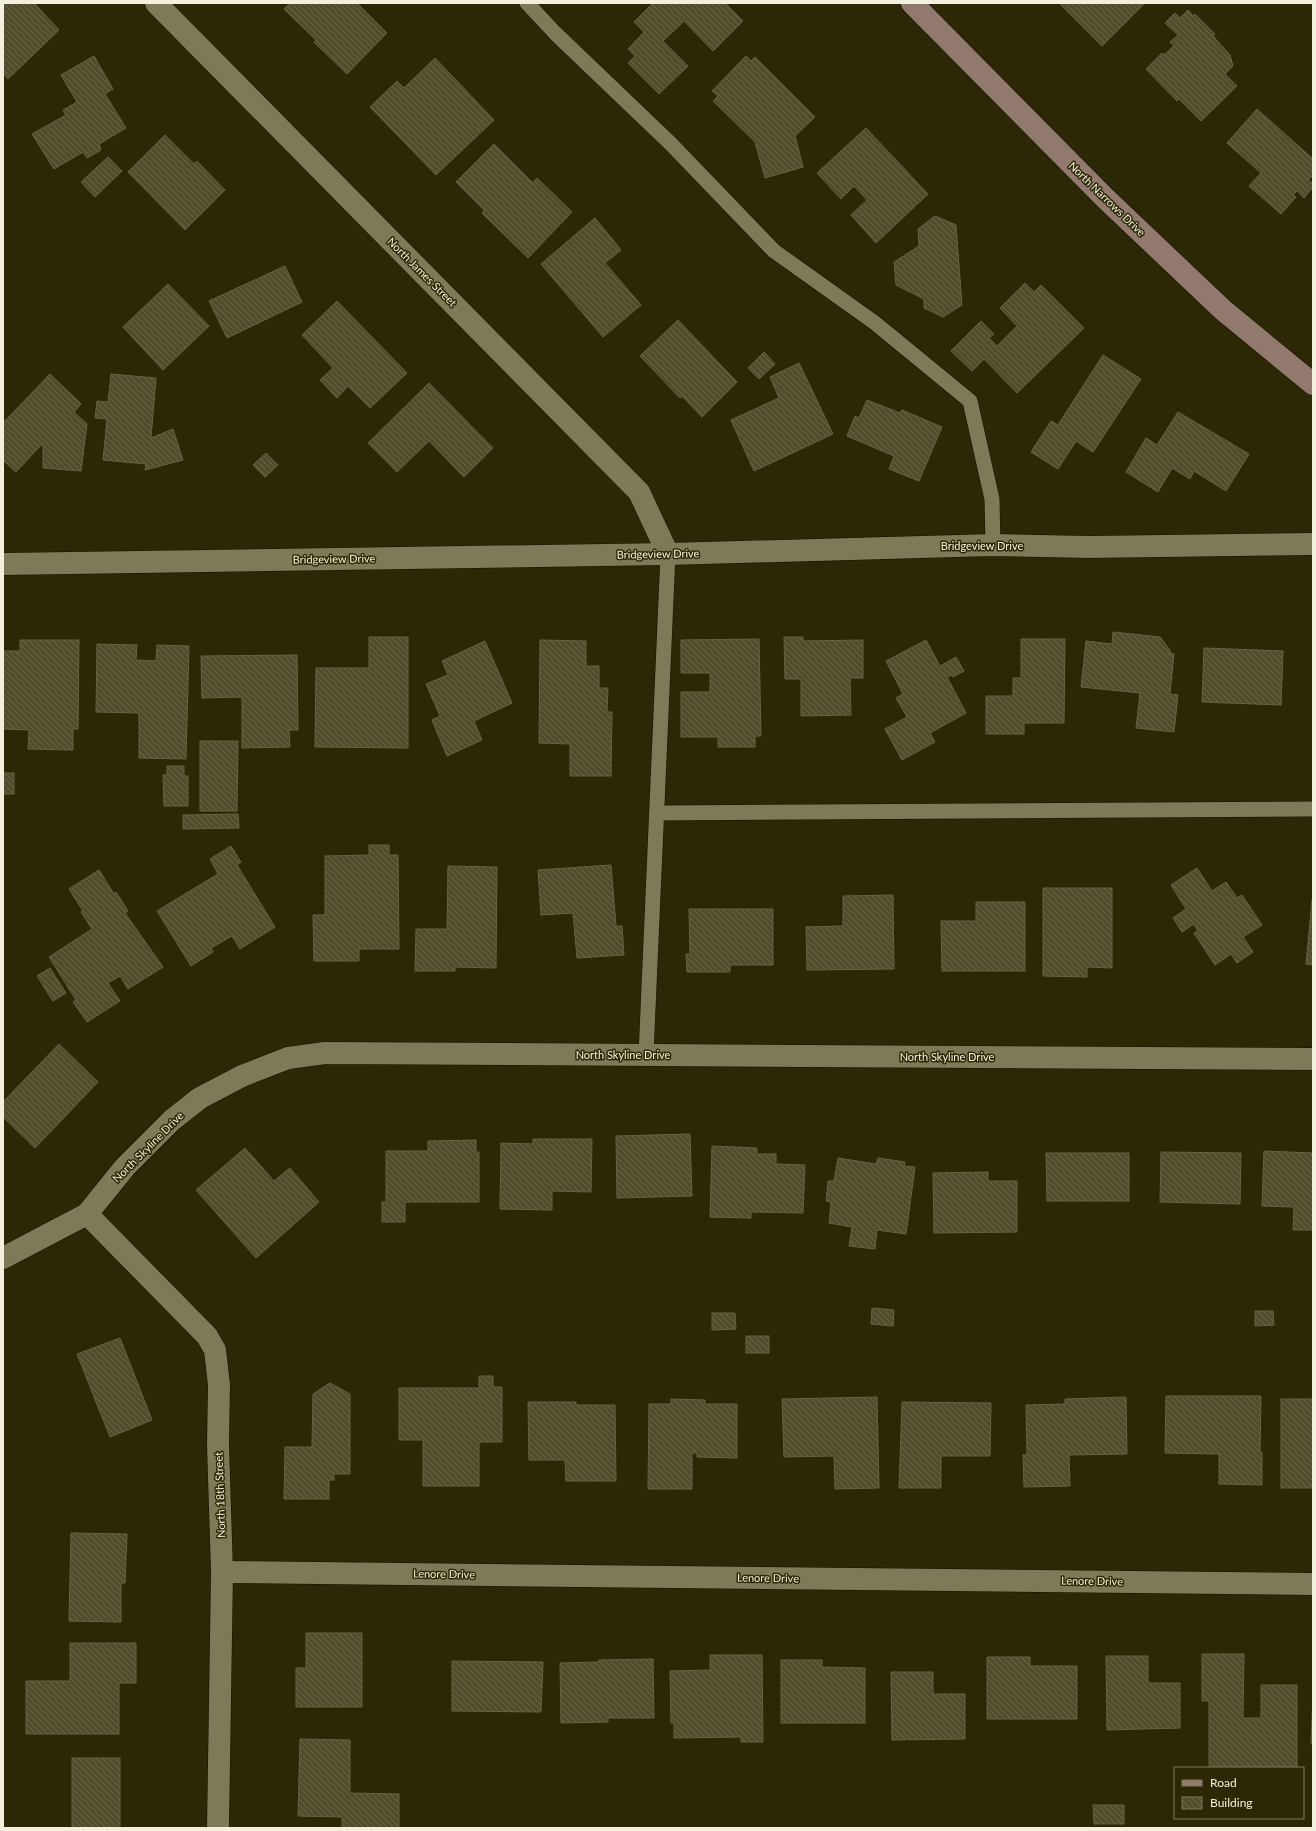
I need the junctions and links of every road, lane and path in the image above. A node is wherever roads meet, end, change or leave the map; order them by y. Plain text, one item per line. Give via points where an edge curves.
1 (156, 3) edge
2 (527, 3) edge
3 (912, 3) edge
4 (1313, 384) edge
5 (1313, 544) edge
6 (993, 545) junction
7 (668, 554) junction
8 (3, 564) edge
9 (1313, 809) edge
10 (657, 813) junction
11 (646, 1055) junction
12 (1313, 1059) edge
13 (87, 1214) junction
14 (3, 1258) edge
15 (222, 1572) junction
16 (1313, 1584) edge
17 (218, 1828) edge

1 - 7 street, North James Street via 639,492
2 - 6 lane via 671,144 774,251 875,322 970,401 992,498
3 - 4 main road, North Narrows Drive via 1106,199 1212,300
5 - 6 street, Bridgeview Drive via 1089,548
6 - 7 street, Bridgeview Drive
7 - 8 street, Bridgeview Drive
7 - 10 lane
9 - 10 lane
10 - 11 lane
11 - 12 street, North Skyline Drive
11 - 13 street, North Skyline Drive via 325,1053 288,1058 242,1076 200,1098 172,1120 125,1167
13 - 14 street, North Skyline Drive
13 - 15 street, North 18th Street via 207,1336 215,1350 219,1385
15 - 16 street, Lenore Drive
15 - 17 street, North 18th Street

